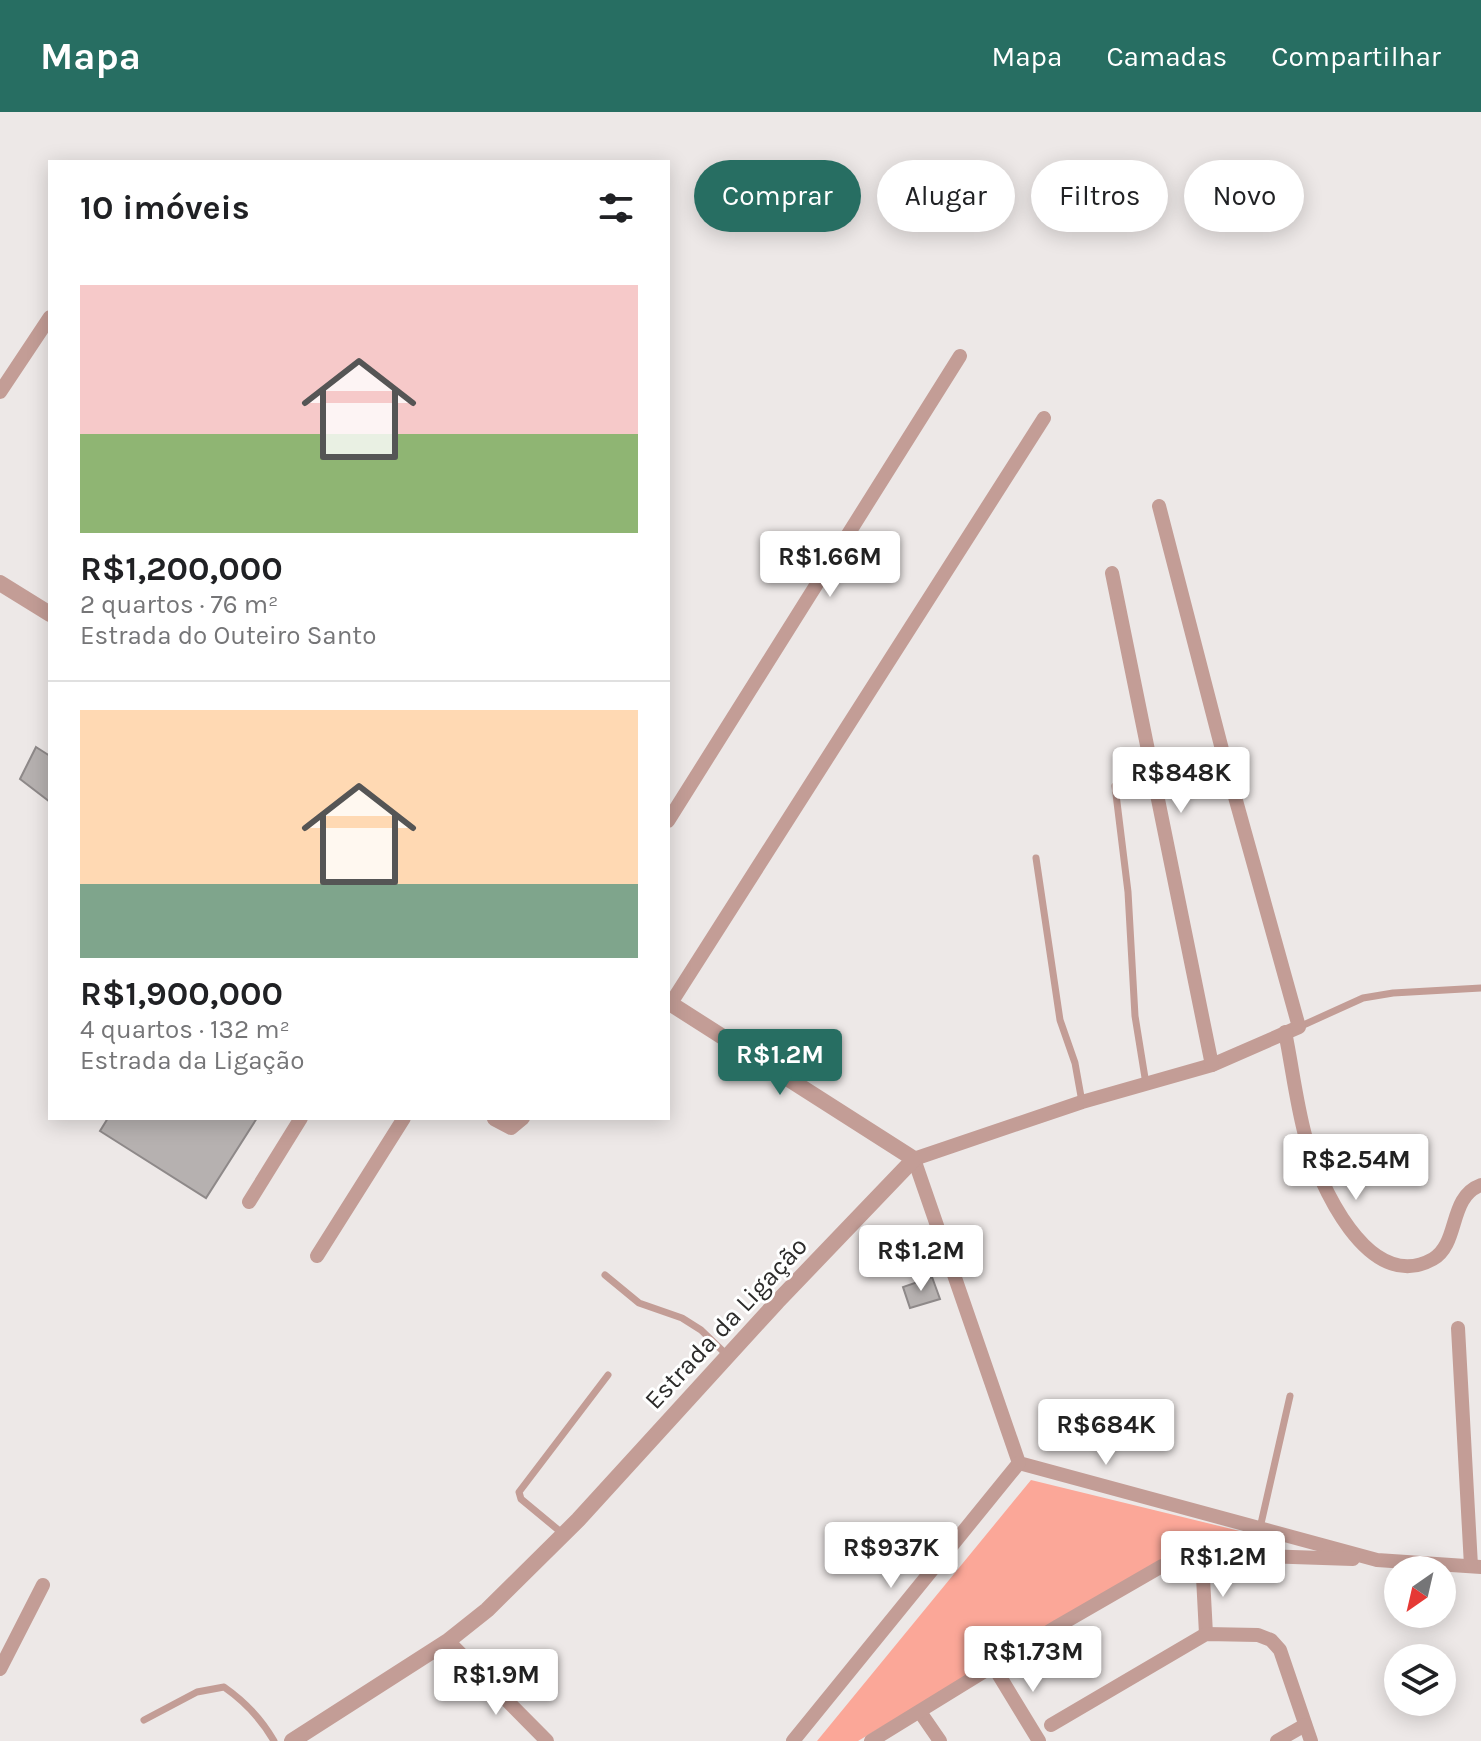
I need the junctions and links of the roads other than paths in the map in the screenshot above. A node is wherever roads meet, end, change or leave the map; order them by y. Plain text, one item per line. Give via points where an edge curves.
1 (48, 320) edge
2 (960, 356) dead end
3 (0, 392) edge
4 (1044, 418) dead end
5 (1159, 506) dead end
6 (1112, 573) dead end
7 (0, 583) edge
8 (48, 613) edge
9 (1115, 786) dead end
10 (670, 818) edge
11 (1036, 858) dead end
12 (1481, 988) edge
13 (670, 1000) edge
14 (670, 1003) edge
15 (1292, 1030) junction
16 (1212, 1065) junction
17 (1146, 1084) junction
18 (1082, 1102) junction
19 (300, 1120) edge
20 (403, 1120) edge
21 (496, 1120) edge
22 (521, 1120) edge
23 (914, 1159) junction
24 (1481, 1185) edge
25 (249, 1202) dead end
26 (317, 1256) dead end
27 (605, 1275) dead end
28 (1458, 1328) dead end
29 (728, 1356) junction
30 (608, 1375) dead end
31 (1290, 1396) dead end
32 (1019, 1463) junction
33 (1260, 1528) junction
34 (564, 1535) junction
35 (1202, 1558) junction
36 (1377, 1560) junction
37 (1476, 1566) edge
38 (43, 1585) dead end
39 (1206, 1634) junction
40 (448, 1641) junction
41 (994, 1667) junction
42 (0, 1669) edge
43 (920, 1712) junction
44 (144, 1720) dead end
45 (1051, 1725) dead end
46 (1305, 1725) junction
47 (274, 1741) edge
48 (292, 1741) edge
49 (547, 1741) edge
50 (793, 1741) edge
51 (871, 1741) edge
52 (940, 1741) edge
53 (1039, 1741) edge
54 (1277, 1741) edge
55 (1311, 1741) edge

1 - 3 street
2 - 10 street
4 - 13 street
5 - 15 street
6 - 16 street
7 - 8 street
9 - 17 lane
11 - 18 lane via 1060,1020
12 - 15 lane via 1363,998
14 - 23 street
15 - 16 street, Estrada da Ligação
15 - 24 street via 1305,1136 1324,1191 1367,1250 1394,1265 1434,1258 1446,1244 1460,1203
16 - 17 street, Estrada da Ligação
17 - 18 street, Estrada da Ligação
18 - 23 street, Estrada da Ligação
19 - 25 street
20 - 26 street
21 - 22 street via 511,1128
23 - 29 street, Estrada da Ligação
23 - 32 street
27 - 29 lane via 639,1303 701,1330
28 - 37 street
29 - 34 street, Estrada da Ligação
30 - 34 lane via 519,1492
31 - 33 lane
32 - 33 street
32 - 50 street
33 - 36 street
34 - 40 street, Estrada da Ligação
35 - 36 street
35 - 39 street
35 - 41 street via 1162,1566
36 - 37 street
38 - 42 street
39 - 45 street
39 - 46 street via 1271,1640 1280,1650
40 - 48 street, Estrada da Ligação
40 - 49 street
41 - 43 street
41 - 53 street
43 - 51 street
43 - 52 street
44 - 47 lane via 197,1692 224,1687 266,1726
46 - 54 street
46 - 55 street

